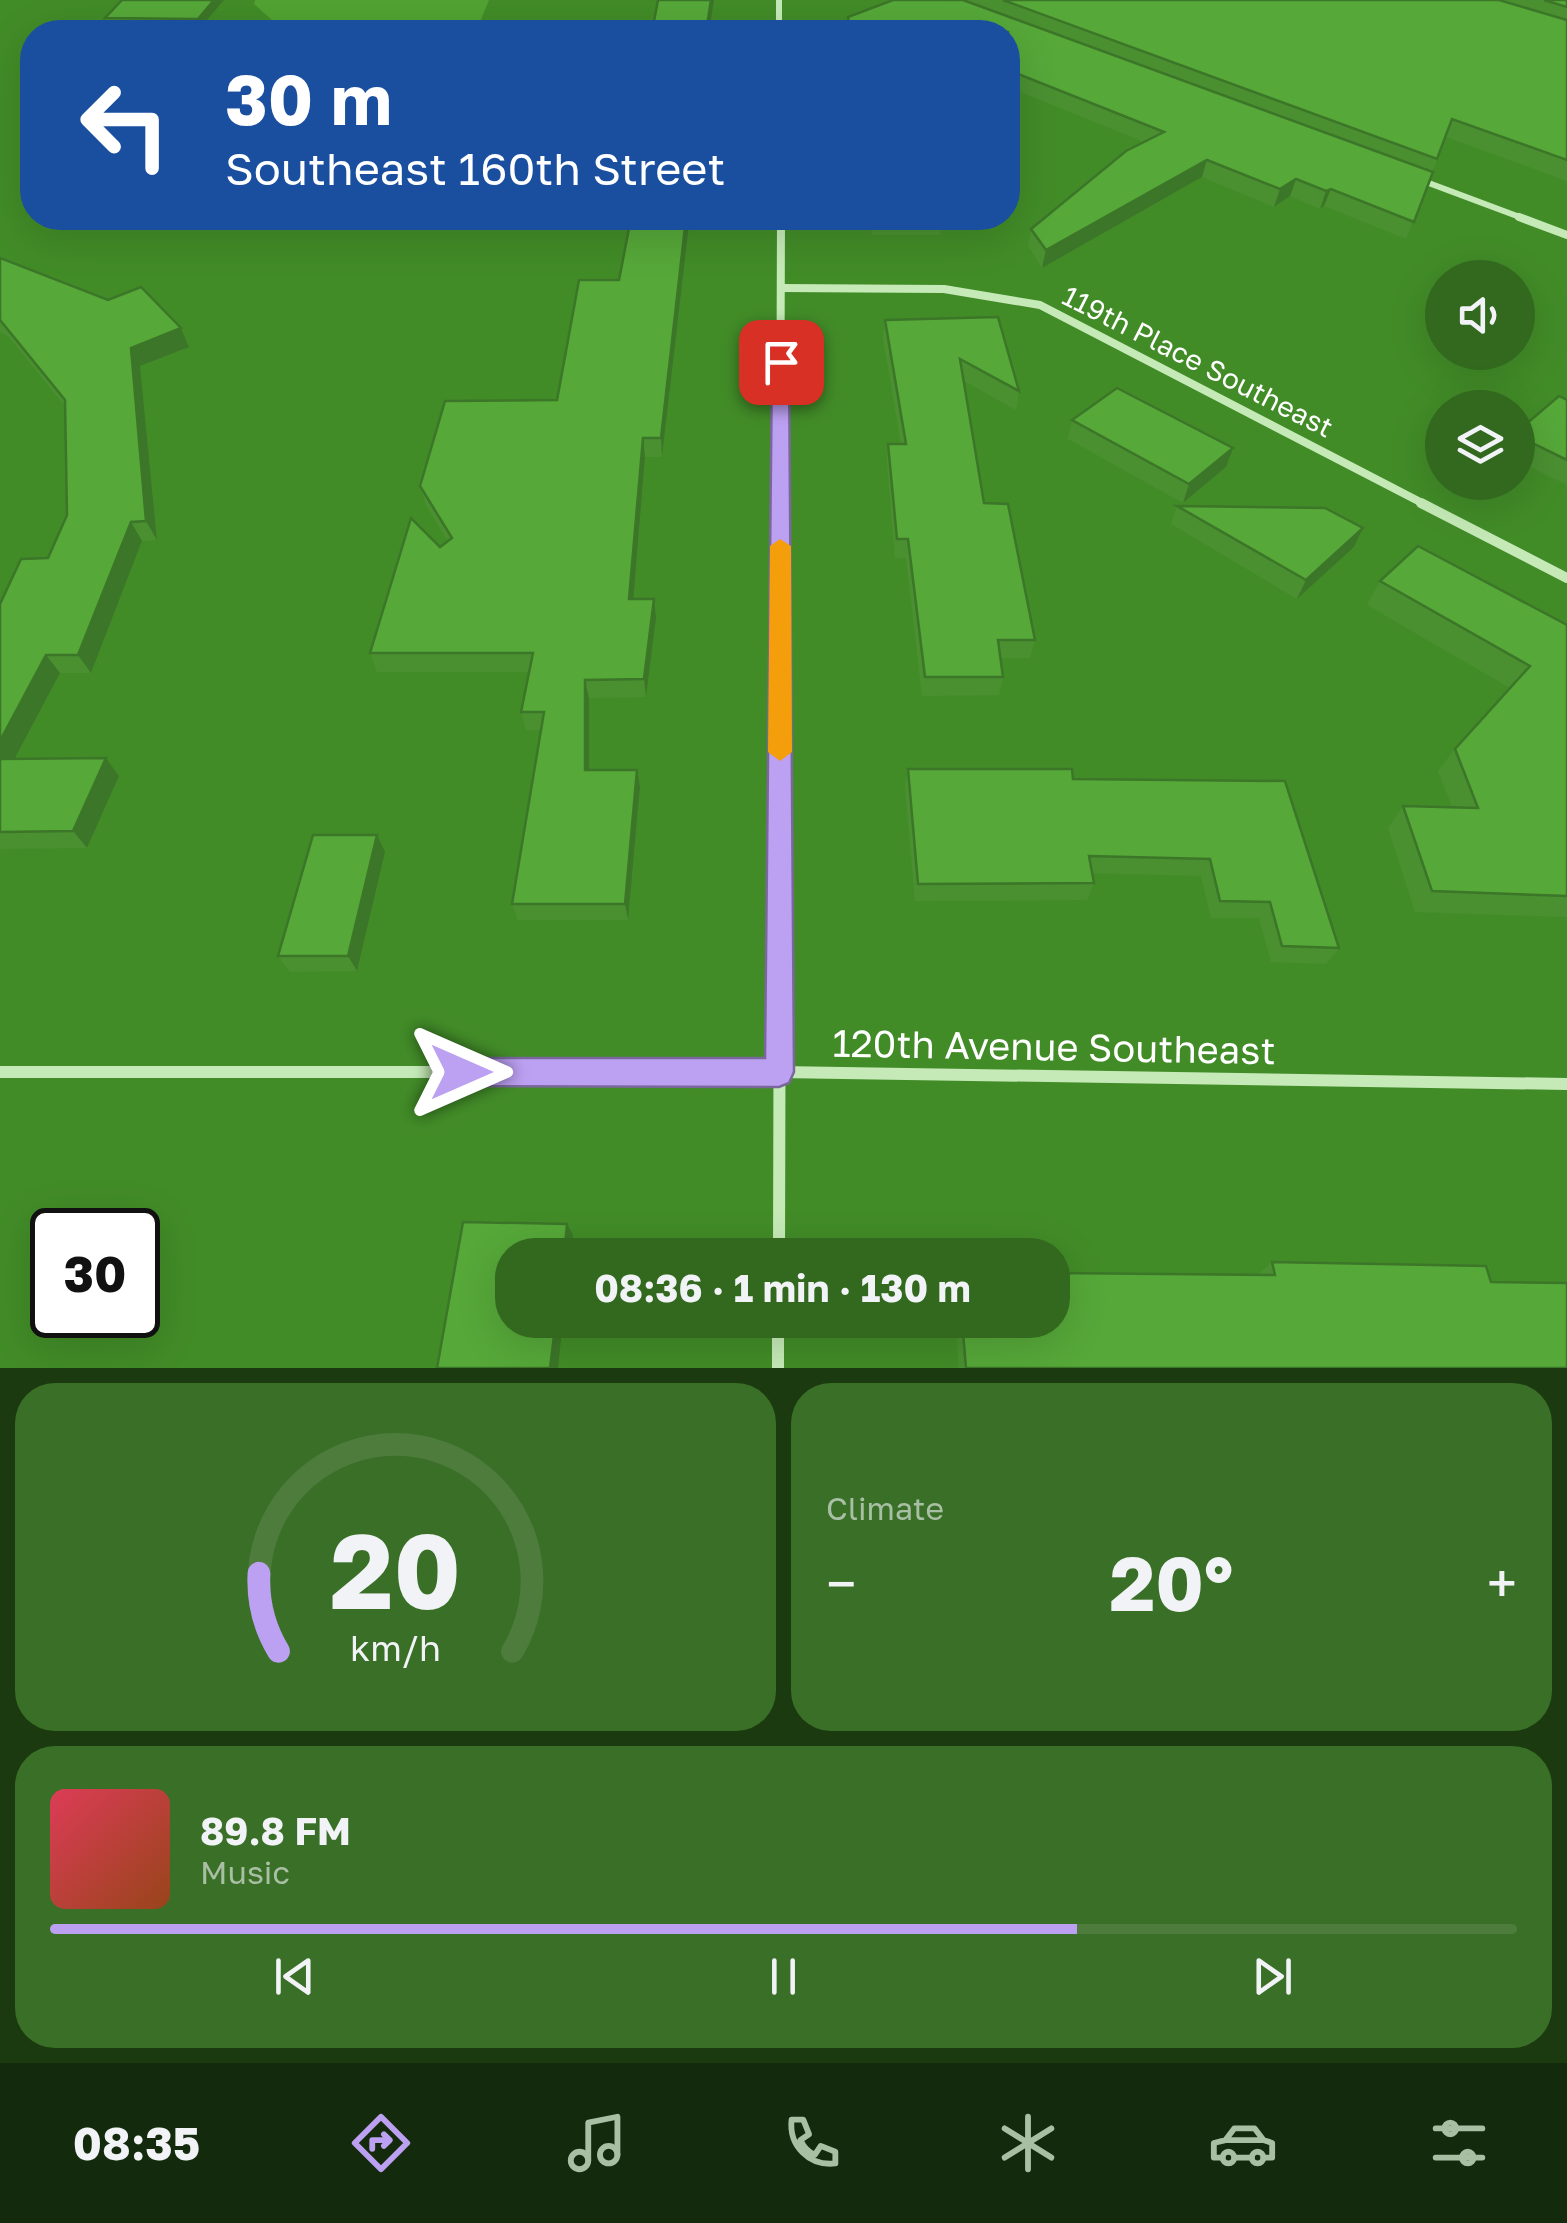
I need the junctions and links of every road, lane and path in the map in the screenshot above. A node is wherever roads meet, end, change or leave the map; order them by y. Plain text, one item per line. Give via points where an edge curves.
1 (1401, 172) edge
2 (780, 230) edge
3 (1567, 235) edge
4 (781, 288) junction
5 (1567, 578) edge
6 (0, 1072) edge
7 (779, 1072) junction
8 (1567, 1084) edge
9 (779, 1238) edge
10 (778, 1338) edge
11 (778, 1368) edge

1 - 3 street
2 - 4 street
4 - 5 street, 119th Place Southeast via 938,286 1040,305
4 - 7 street
6 - 7 street, 120th Avenue Southeast
7 - 8 street, 120th Avenue Southeast
7 - 9 street
10 - 11 street

